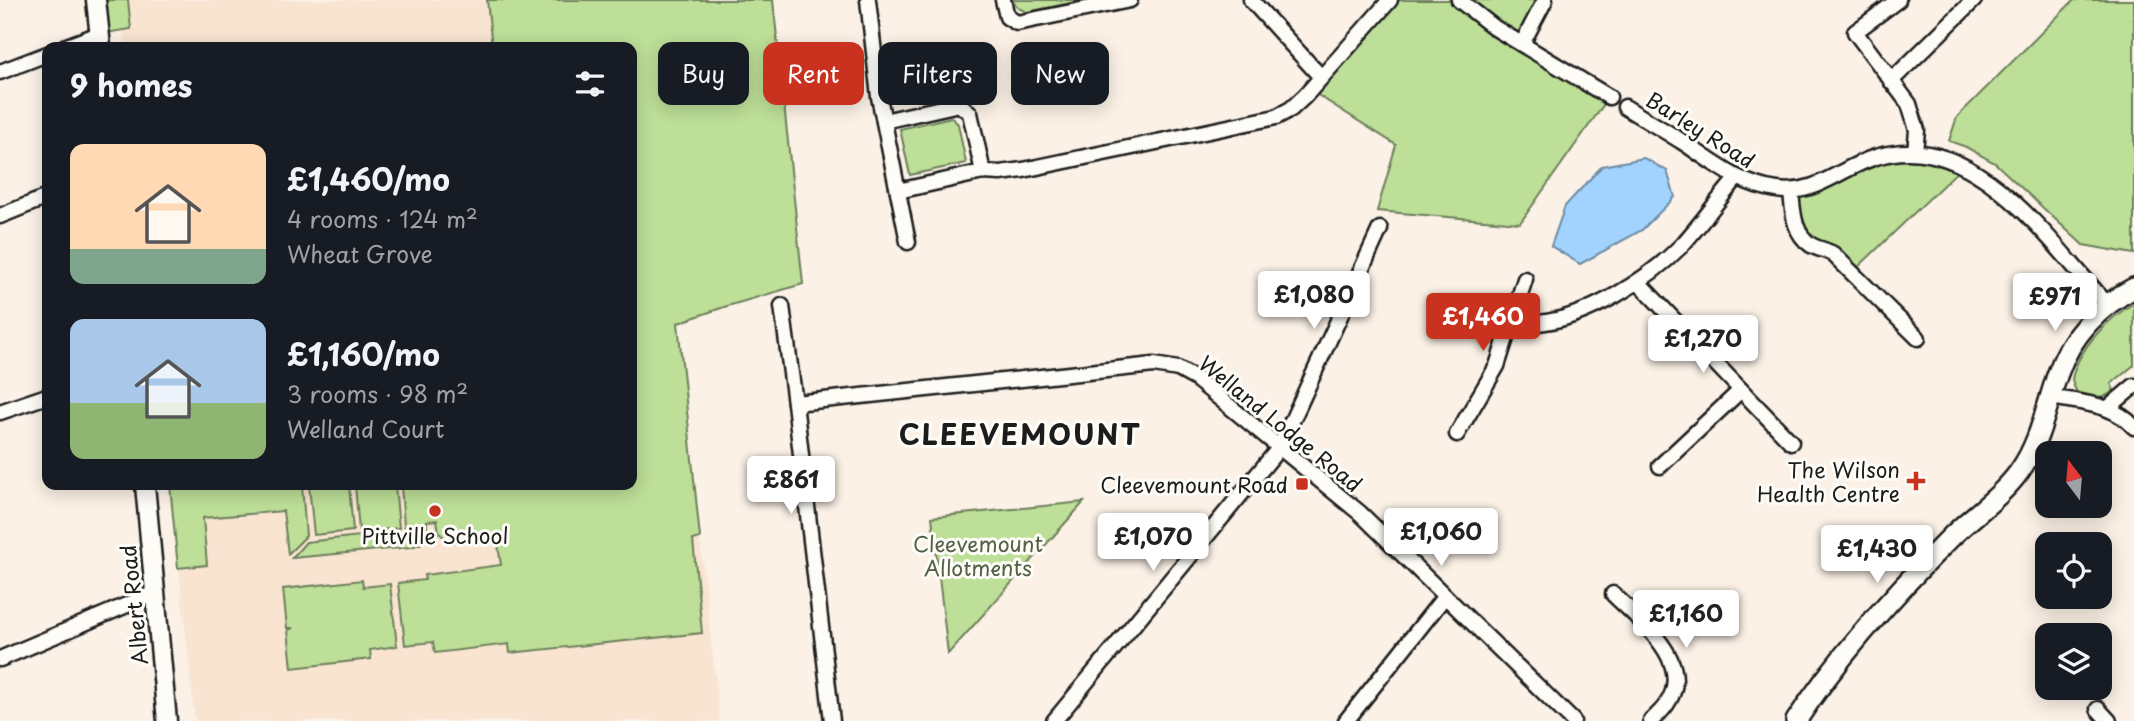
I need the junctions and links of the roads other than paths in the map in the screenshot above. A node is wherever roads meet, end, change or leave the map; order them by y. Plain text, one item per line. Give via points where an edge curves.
1 (96, 0) edge
2 (867, 0) edge
3 (1003, 0) edge
4 (1130, 0) edge
5 (1251, 0) edge
6 (1390, 0) edge
7 (1459, 0) edge
8 (1545, 0) edge
9 (1898, 0) edge
10 (1974, 0) edge
11 (100, 41) edge
12 (1522, 44) junction
13 (42, 56) edge
14 (0, 72) edge
15 (1321, 77) junction
16 (1891, 81) junction
17 (1609, 97) dead end
18 (1625, 107) dead end
19 (884, 121) junction
20 (1915, 152) junction
21 (983, 172) junction
22 (1736, 179) junction
23 (898, 191) junction
24 (1791, 192) junction
25 (42, 199) edge
26 (0, 216) edge
27 (1380, 229) dead end
28 (908, 242) dead end
29 (1525, 279) dead end
30 (1638, 282) junction
31 (2134, 288) edge
32 (2108, 305) junction
33 (782, 306) dead end
34 (1511, 321) junction
35 (1918, 338) dead end
36 (2134, 386) edge
37 (1741, 390) junction
38 (2051, 397) junction
39 (42, 398) edge
40 (795, 403) junction
41 (2108, 408) junction
42 (0, 412) edge
43 (2134, 427) edge
44 (1457, 434) dead end
45 (1791, 442) dead end
46 (1280, 447) junction
47 (1660, 466) dead end
48 (145, 490) edge
49 (155, 593) junction
50 (1613, 594) dead end
51 (1445, 596) junction
52 (0, 659) edge
53 (2098, 709) dead end
54 (167, 721) edge
55 (832, 721) edge
56 (1054, 721) edge
57 (1346, 721) edge
58 (1573, 721) edge
59 (1651, 721) edge
60 (1796, 721) edge
61 (2109, 721) edge

1 - 11 street
2 - 19 street
3 - 4 street via 1007,17 1017,23
5 - 15 street
6 - 15 street
7 - 12 street
8 - 12 street
9 - 16 street via 1855,32
10 - 16 street
12 - 17 street
13 - 14 street
15 - 21 street via 1291,109 1276,117 1023,170
16 - 20 street via 1913,112
18 - 22 street, Barley Road
19 - 21 street via 964,106 970,113
19 - 23 street
20 - 24 street, Barley Road via 1876,157 1809,189
20 - 32 street, Barley Road via 1952,160 1978,174 2039,228
21 - 23 street
22 - 24 street, Barley Road
22 - 30 street via 1680,247
23 - 28 street
24 - 35 street via 1802,237 1833,254
25 - 26 street
27 - 46 street
29 - 34 street
30 - 34 street via 1564,317 1538,323
30 - 37 street
31 - 32 main road
32 - 38 main road via 2072,344
33 - 40 street
34 - 44 street via 1497,366
36 - 41 street
37 - 45 street
37 - 47 street
38 - 41 street
38 - 60 main road via 2019,471 1870,622
39 - 42 street
40 - 46 street, Welland Lodge Road via 1166,366 1196,379
40 - 55 street
41 - 43 street via 2124,415
46 - 51 street, Welland Lodge Road via 1360,513
46 - 56 street
48 - 49 street, Albert Road
49 - 52 street
49 - 54 street, Albert Road
50 - 59 street via 1665,646 1673,665 1671,695
51 - 57 street
51 - 58 street, Welland Lodge Road
53 - 61 street

